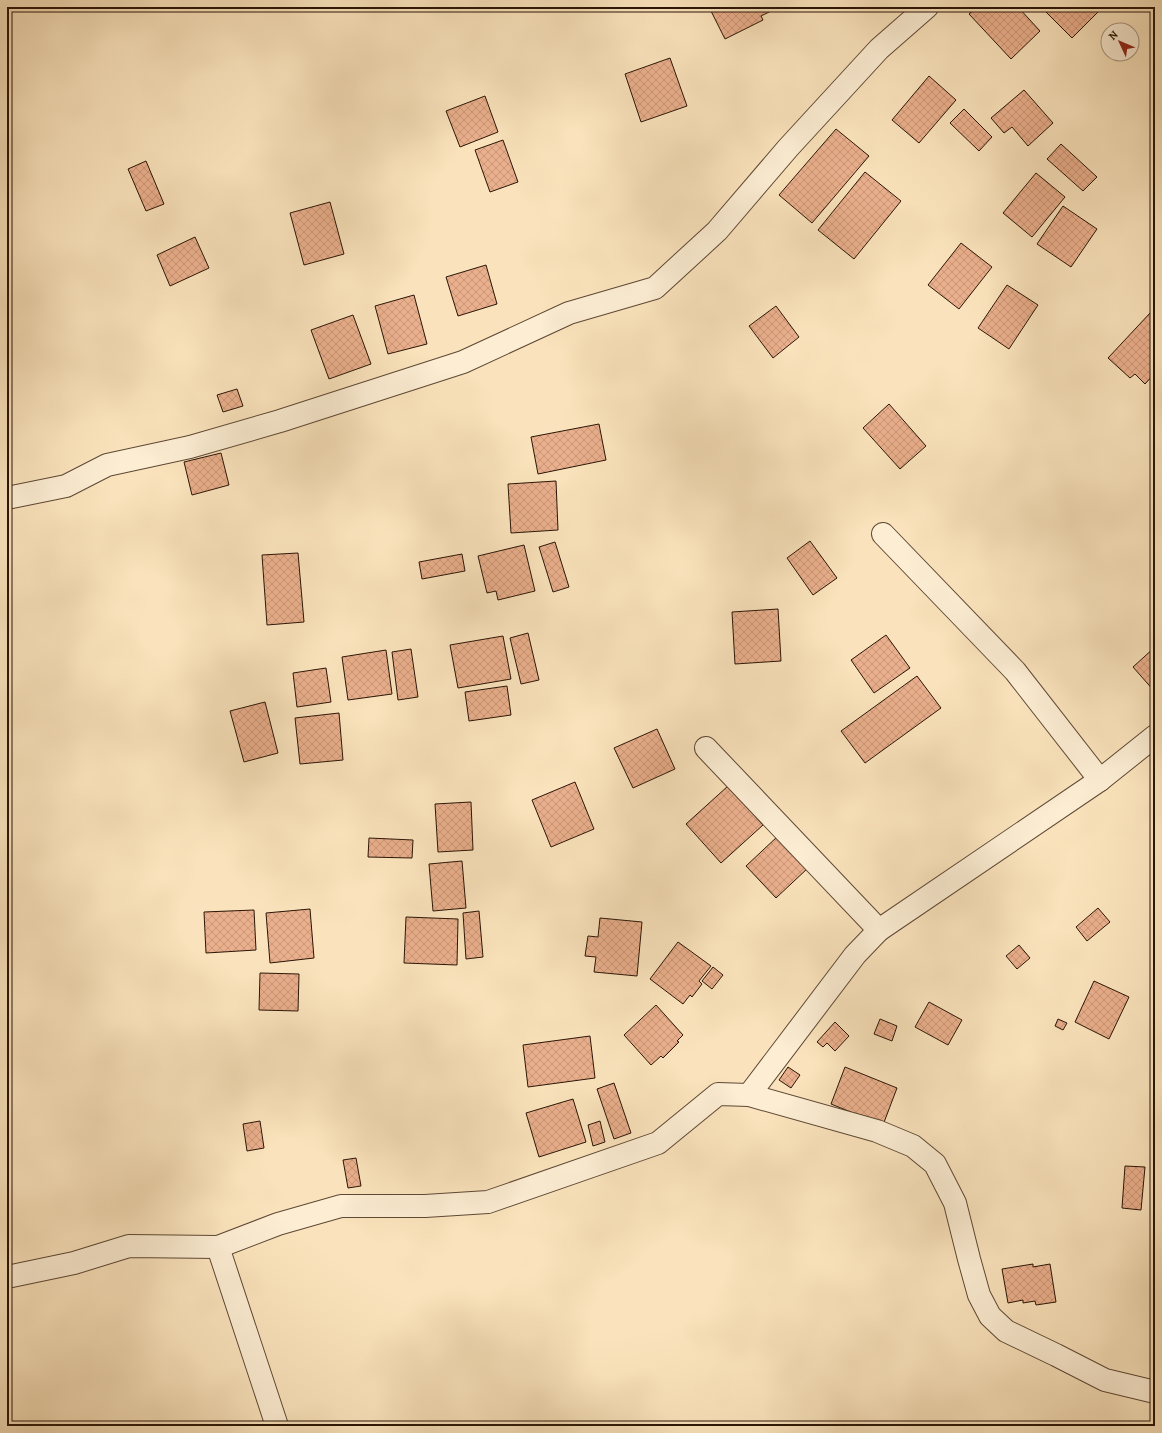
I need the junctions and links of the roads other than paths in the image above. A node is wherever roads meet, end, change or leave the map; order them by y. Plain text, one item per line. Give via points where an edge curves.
1 (927, 7) edge
2 (7, 498) edge
3 (883, 534) dead end
4 (1155, 736) edge
5 (706, 748) dead end
6 (1100, 780) junction
7 (878, 930) junction
8 (749, 1095) junction
9 (218, 1247) junction
10 (7, 1277) edge
11 (1155, 1392) edge
12 (276, 1426) edge

1 - 2 street via 879,49 788,148 717,231 655,288 569,313 449,367 280,421 190,447 107,466 66,486
3 - 6 street via 1015,671
4 - 6 street
5 - 7 street
6 - 7 street
7 - 8 street via 855,955
8 - 9 street via 718,1094 658,1143 488,1202 425,1206 341,1206 278,1224
8 - 11 street via 878,1131 913,1146 935,1164 955,1203 980,1295 990,1316 1006,1331 1105,1380
9 - 10 street via 129,1246 74,1263
9 - 12 street

